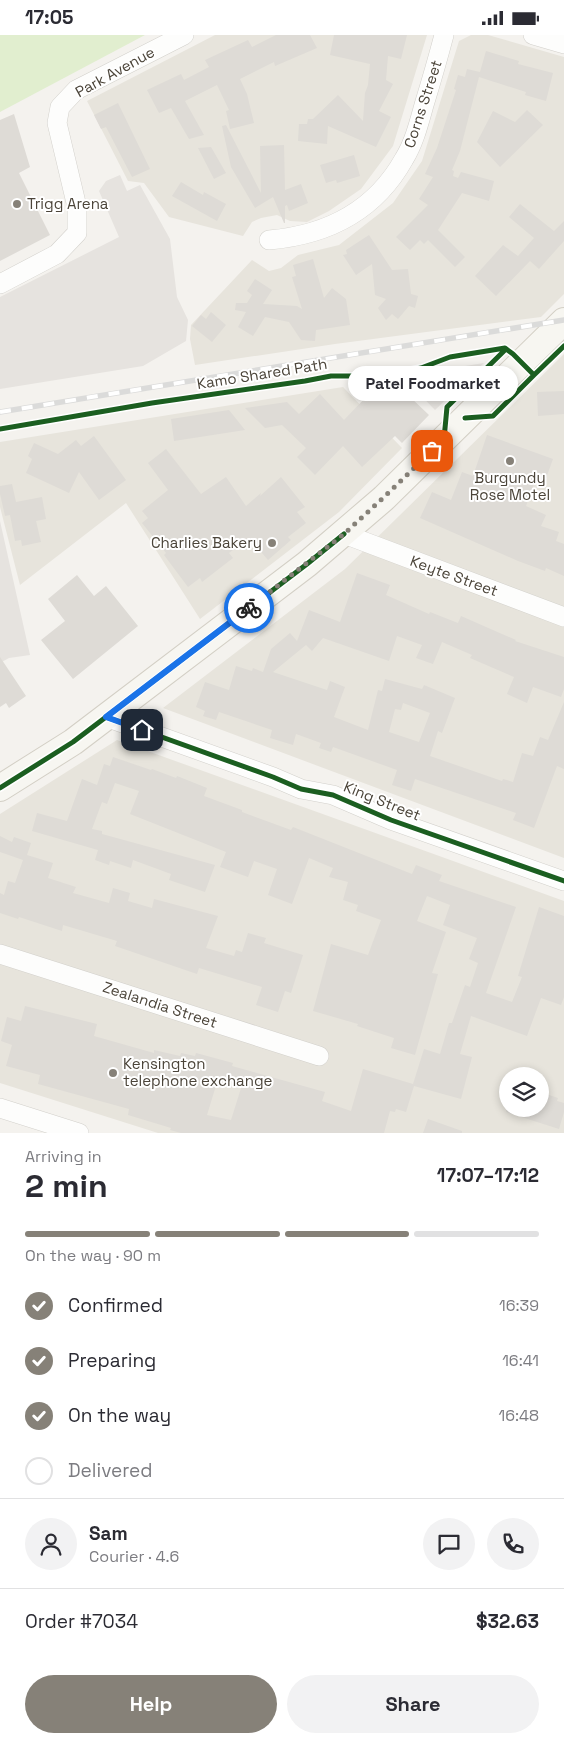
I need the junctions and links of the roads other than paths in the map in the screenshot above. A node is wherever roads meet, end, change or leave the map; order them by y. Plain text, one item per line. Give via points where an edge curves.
1 (184, 35) edge
2 (444, 35) edge
3 (533, 35) edge
4 (564, 45) edge
5 (269, 240) dead end
6 (0, 284) edge
7 (564, 321) edge
8 (344, 534) junction
9 (564, 617) edge
10 (106, 717) junction
11 (0, 788) edge
12 (564, 881) edge
13 (0, 955) edge
14 (319, 1056) dead end
15 (0, 1108) edge
16 (79, 1133) edge

1 - 6 street, Park Avenue via 76,90 60,107 57,123 77,207 77,233 58,254
2 - 5 street, Corns Street via 416,133 391,178 355,213 333,225 312,234
3 - 4 street
7 - 8 main road
8 - 9 street, Keyte Street
8 - 10 main road
10 - 11 main road
10 - 12 street, King Street via 301,789 333,795
13 - 14 street, Zealandia Street
15 - 16 street

